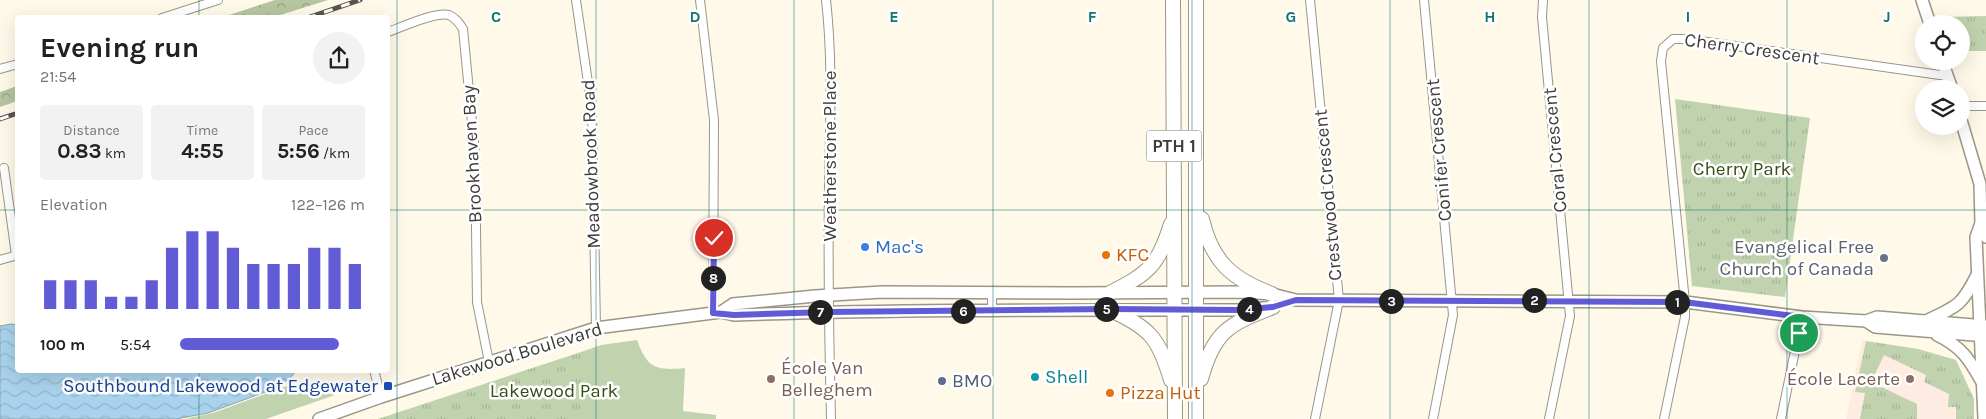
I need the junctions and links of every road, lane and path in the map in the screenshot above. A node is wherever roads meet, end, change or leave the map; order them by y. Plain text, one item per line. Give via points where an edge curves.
1 (576, 0) edge
2 (700, 0) edge
3 (826, 0) edge
4 (1173, 0) edge
5 (1196, 0) edge
6 (1310, 0) edge
7 (1424, 0) edge
8 (1543, 0) edge
9 (1922, 0) edge
10 (213, 1) edge
11 (171, 15) edge
12 (1927, 15) edge
13 (390, 31) edge
14 (15, 65) edge
15 (0, 69) edge
16 (1945, 70) edge
17 (1947, 76) junction
18 (1949, 80) edge
19 (1970, 106) edge
20 (1986, 106) edge
21 (1965, 135) edge
22 (4, 168) dead end
23 (1196, 195) junction
24 (1175, 212) junction
25 (1983, 217) edge
26 (1986, 237) edge
27 (15, 242) edge
28 (15, 256) edge
29 (0, 260) edge
30 (1978, 274) junction
31 (1196, 291) junction
32 (1175, 292) junction
33 (992, 293) junction
34 (1110, 293) junction
35 (829, 295) junction
36 (1272, 300) junction
37 (1339, 300) junction
38 (1569, 300) junction
39 (1453, 301) junction
40 (1684, 302) junction
41 (1109, 309) junction
42 (1176, 310) junction
43 (1196, 310) junction
44 (992, 311) junction
45 (828, 312) junction
46 (717, 313) junction
47 (1802, 317) junction
48 (1866, 321) junction
49 (1925, 321) junction
50 (596, 328) junction
51 (1983, 331) edge
52 (1931, 332) junction
53 (489, 362) junction
54 (375, 373) edge
55 (1983, 384) junction
56 (1175, 394) junction
57 (381, 397) junction
58 (1196, 399) junction
59 (319, 419) edge
60 (831, 419) edge
61 (1175, 419) edge
62 (1196, 419) edge
63 (1315, 419) edge
64 (1433, 419) edge
65 (1549, 419) edge
66 (1664, 419) edge
67 (1781, 419) edge
68 (1984, 419) edge

1 - 50 street, Meadowbrook Road via 592,110
2 - 46 street via 714,120
3 - 35 street, Weatherstone Place via 831,97
4 - 24 highway, PTH 1
5 - 23 highway, PTH 1
6 - 37 street, Crestwood Crescent
7 - 39 street, Conifer Crescent
8 - 38 street, Coral Crescent
9 - 12 street
10 - 11 street
13 - 53 street, Brookhaven Bay via 441,14 458,21 463,30 475,153 477,302
14 - 15 street
16 - 17 street
17 - 18 street
17 - 40 street, Cherry Crescent via 1673,39 1663,48 1661,61
19 - 20 street
21 - 25 street via 1980,184
22 - 27 street
23 - 31 highway, PTH 1
23 - 36 highway via 1207,240 1223,266
24 - 32 highway, PTH 1
24 - 34 highway via 1164,248 1150,268
25 - 26 street
25 - 30 street via 1976,237
28 - 29 street
30 - 49 street via 1967,296 1954,308
30 - 51 street
31 - 32 street, Lakewood Boulevard
31 - 36 street, Lakewood Boulevard via 1242,292
31 - 43 highway, PTH 1
32 - 34 street, Lakewood Boulevard
32 - 42 highway, PTH 1
33 - 34 street, Lakewood Boulevard
33 - 35 street, Lakewood Boulevard
33 - 44 street
35 - 45 street, Weatherstone Place
35 - 46 street, Lakewood Boulevard via 733,304
36 - 37 street
36 - 43 street, Lakewood Boulevard via 1241,310
36 - 58 highway via 1221,335 1206,360
37 - 39 street
37 - 63 street, Crestwood Crescent
38 - 39 street
38 - 40 street
38 - 65 street, Coral Crescent via 1570,316
39 - 64 street, Conifer Crescent via 1453,317
40 - 47 street
40 - 66 street, Cherry Crescent via 1684,317
41 - 42 street, Lakewood Boulevard
41 - 44 street, Lakewood Boulevard
41 - 56 highway via 1135,321 1151,334 1164,356
42 - 43 street, Lakewood Boulevard
42 - 56 highway, PTH 1
43 - 58 highway, PTH 1
44 - 45 street, Lakewood Boulevard
45 - 46 street, Lakewood Boulevard
45 - 60 street, Weatherstone Place
46 - 50 street, Lakewood Boulevard
47 - 48 street
47 - 67 street
48 - 49 street via 1877,317
48 - 52 street via 1875,327
49 - 51 street
50 - 53 street, Lakewood Boulevard
51 - 52 street
51 - 55 street
52 - 55 street via 1962,350
53 - 57 street, Lakewood Boulevard
54 - 57 street
55 - 68 street
56 - 61 highway, PTH 1
57 - 59 street, Lakewood Boulevard
58 - 62 highway, PTH 1

